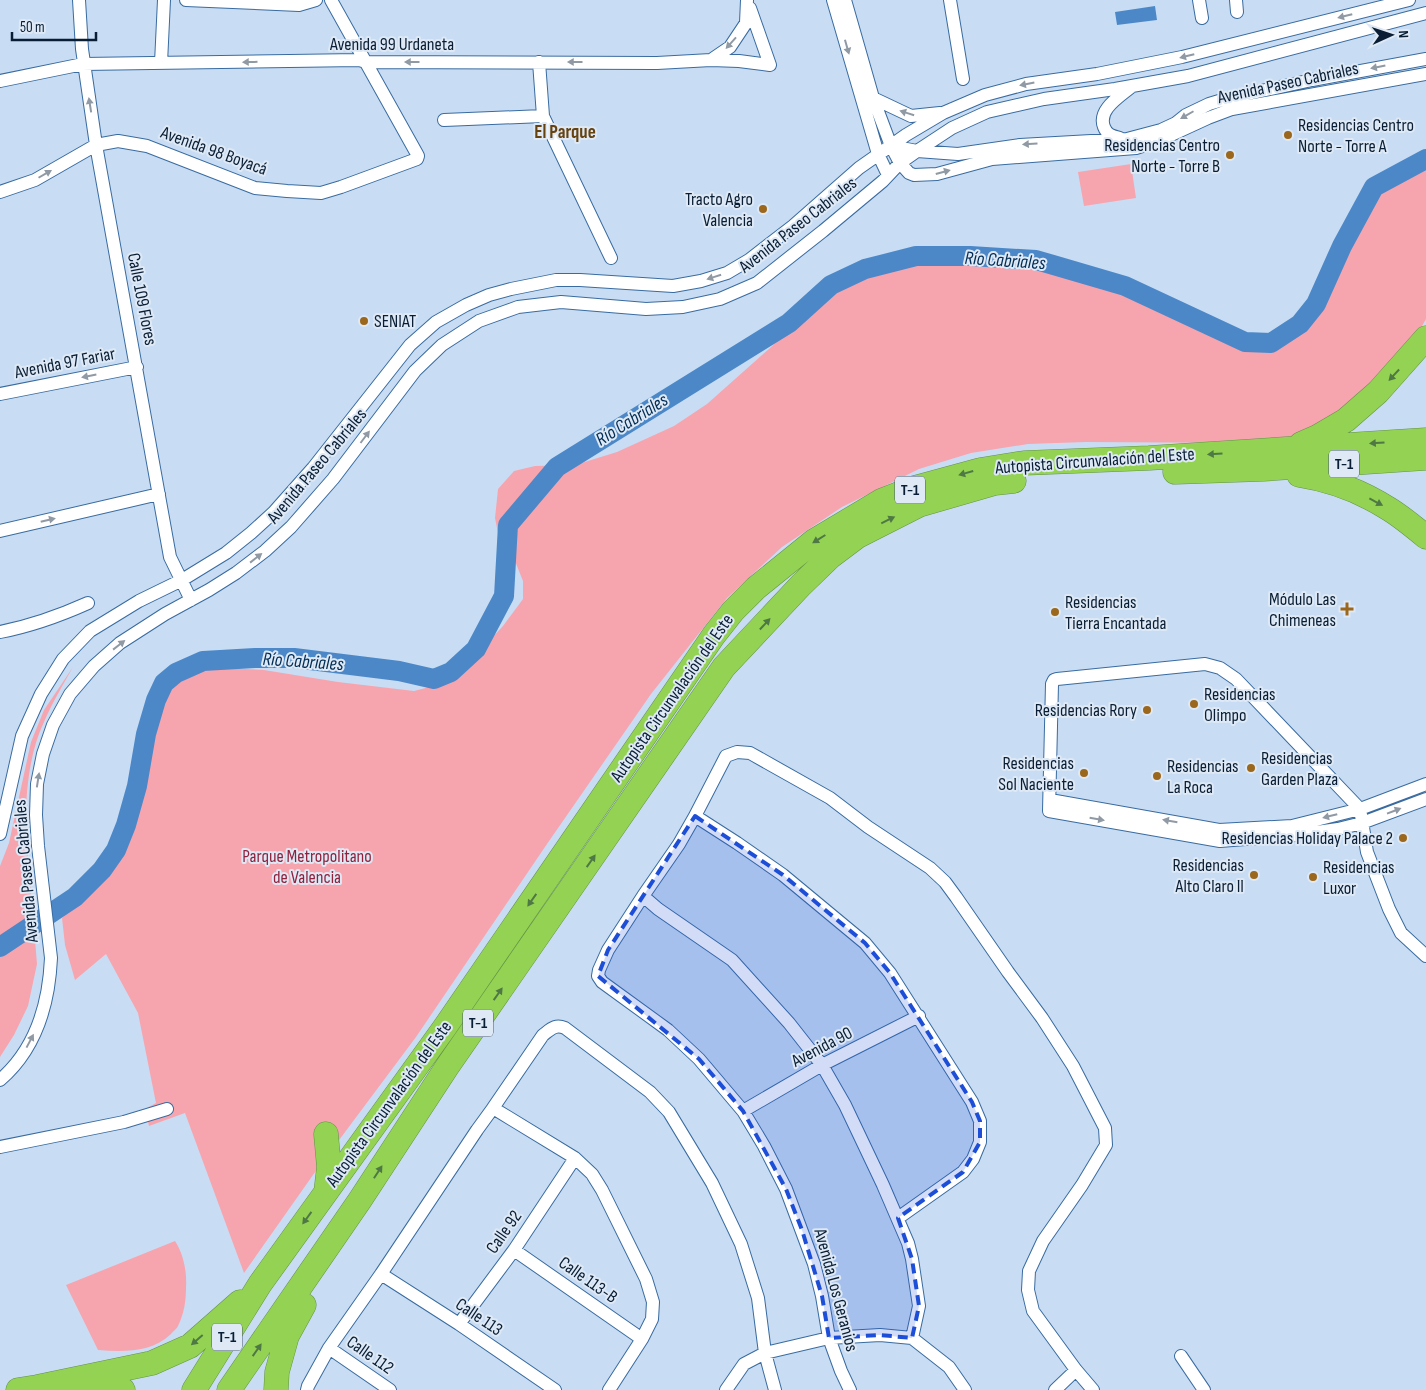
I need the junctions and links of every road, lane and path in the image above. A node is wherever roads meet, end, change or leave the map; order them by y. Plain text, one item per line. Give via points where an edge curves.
1 (78, 0) edge
2 (164, 0) edge
3 (186, 0) edge
4 (316, 0) edge
5 (331, 0) edge
6 (833, 0) edge
7 (845, 0) edge
8 (950, 0) edge
9 (1199, 0) edge
10 (1409, 0) edge
11 (748, 1) edge
12 (1426, 13) edge
13 (1202, 18) dead end
14 (1426, 58) edge
15 (711, 60) junction
16 (366, 62) junction
17 (539, 62) junction
18 (161, 63) junction
19 (83, 64) junction
20 (1426, 74) edge
21 (963, 79) dead end
22 (0, 81) edge
23 (1132, 86) junction
24 (873, 98) junction
25 (943, 113) junction
26 (543, 116) junction
27 (444, 120) dead end
28 (1127, 139) junction
29 (96, 145) junction
30 (890, 146) junction
31 (917, 151) junction
32 (878, 154) junction
33 (900, 163) junction
34 (888, 175) junction
35 (0, 192) edge
36 (611, 258) dead end
37 (1426, 338) edge
38 (137, 367) junction
39 (0, 394) edge
40 (1426, 440) edge
41 (1290, 449) junction
42 (1426, 458) edge
43 (1263, 469) junction
44 (159, 494) junction
45 (0, 530) edge
46 (1426, 536) edge
47 (182, 580) junction
48 (191, 600) junction
49 (88, 603) dead end
50 (0, 632) edge
51 (1426, 784) edge
52 (1426, 799) edge
53 (1049, 805) junction
54 (1360, 809) junction
55 (695, 816) junction
56 (1362, 823) junction
57 (0, 834) edge
58 (643, 896) junction
59 (1426, 956) edge
60 (919, 1016) junction
61 (822, 1066) junction
62 (0, 1080) edge
63 (494, 1108) junction
64 (167, 1110) dead end
65 (743, 1111) junction
66 (362, 1142) junction
67 (0, 1147) edge
68 (575, 1158) junction
69 (326, 1192) junction
70 (360, 1200) junction
71 (898, 1218) junction
72 (514, 1250) junction
73 (381, 1274) junction
74 (260, 1284) junction
75 (459, 1324) junction
76 (829, 1338) junction
77 (912, 1338) junction
78 (642, 1340) junction
79 (330, 1348) junction
80 (765, 1353) junction
81 (1181, 1356) dead end
82 (1076, 1370) junction
83 (18, 1390) edge
84 (92, 1390) edge
85 (123, 1390) edge
86 (194, 1390) edge
87 (229, 1390) edge
88 (276, 1390) edge
89 (307, 1390) edge
90 (390, 1390) edge
91 (555, 1390) edge
92 (609, 1390) edge
93 (726, 1390) edge
94 (775, 1390) edge
95 (850, 1390) edge
96 (966, 1390) edge
97 (1055, 1390) edge
98 (1093, 1390) edge
99 (1204, 1390) edge

1 - 19 street, Calle 109 Flores
2 - 18 street
3 - 4 street via 299,5
5 - 16 street
6 -> 32 street
7 - 24 street
8 - 21 street
9 - 13 street
10 -> 25 street, Avenida Paseo Cabriales via 1182,57 1026,84 985,94
11 -> 15 street via 746,24 730,47
11 - 15 street, Avenida 99 Urdaneta via 770,65
12 - 23 street, Avenida Paseo Cabriales via 1188,76
14 -> 28 street, Avenida Paseo Cabriales via 1229,98 1209,104 1161,130
15 -> 17 street, Avenida 99 Urdaneta
17 -> 16 street, Avenida 99 Urdaneta
16 -> 18 street, Avenida 99 Urdaneta
16 - 29 street, Avenida 98 Boyacá via 418,156 341,187 321,193 255,188 147,146 118,141
17 - 26 street
18 - 19 street, Avenida 99 Urdaneta
19 - 22 street, Avenida 99 Urdaneta
29 -> 19 street, Calle 109 Flores
33 -> 20 street, Avenida Paseo Cabriales via 914,175 937,174 992,159 1136,148 1232,109
23 - 28 street via 1108,106 1103,116 1107,133
23 - 31 street, Avenida Paseo Cabriales via 1044,99 987,112 952,128
25 -> 24 street via 912,116
24 - 30 street
25 - 30 street, Avenida Paseo Cabriales
26 - 27 street
26 - 36 street
28 -> 31 street, Avenida Paseo Cabriales via 1020,145 958,154
35 -> 29 street, Avenida 98 Boyacá via 35,180
29 - 38 street, Calle 109 Flores
30 - 31 street, Avenida Paseo Cabriales
30 - 32 street, Avenida Paseo Cabriales
30 - 33 street
31 - 33 street, Avenida Paseo Cabriales
32 - 34 street
32 -> 47 street, Avenida Paseo Cabriales via 793,226 727,273 673,286 580,280 531,284 489,294 436,322 410,345 274,512 226,553
33 - 34 street, Avenida Paseo Cabriales
48 -> 34 street, Avenida Paseo Cabriales via 236,573 290,527 333,479 415,371 442,345 479,321 518,308 561,302 646,309 683,307 720,299 757,283
37 -> 41 highway via 1378,392 1346,420
38 -> 39 street, Avenida 97 Fariar
38 - 44 street, Calle 109 Flores
40 -> 41 highway, Autopista Circunvalación del Este / T-1
41 -> 66 highway, Autopista Circunvalación del Este / T-1 via 1024,463 980,470 914,488 882,501 814,541 756,588 714,635
42 - 43 highway, Autopista Circunvalación del Este / T-1
43 -> 46 highway via 1320,478 1353,489 1389,509
70 -> 43 highway, Autopista Circunvalación del Este / T-1 via 447,1067 724,667 830,557 858,536 919,506 995,483 1072,476
45 -> 44 street
44 - 47 street, Calle 109 Flores via 170,557
47 - 48 street, Calle 109 Flores
47 - 57 street, Avenida Paseo Cabriales via 90,631 63,659 41,694 22,736
62 -> 48 street, Avenida Paseo Cabriales via 23,1054 34,1034 45,1008 50,981 51,958 36,815 37,784 53,725 70,694 94,666 120,643
49 - 50 street via 38,623
51 - 54 street
56 -> 52 street
54 -> 53 street via 1292,826 1219,830
53 - 54 street via 1054,680 1205,664 1220,668 1236,679
53 -> 56 street via 1220,841 1296,835
54 - 56 street
55 - 58 street via 680,844
55 - 60 street via 783,875 866,943
55 - 82 street via 726,756 737,752 750,753 830,798 945,882 1042,1018 1073,1066 1105,1128 1106,1145 1043,1240 1030,1271 1028,1290 1033,1311
56 - 59 street via 1367,852 1389,909 1401,933
58 - 61 street via 732,960 789,1023
58 - 65 street, Avenida Los Geranios via 608,950 598,976 668,1030
60 - 61 street, Avenida 90
60 - 71 street via 972,1102 980,1121 980,1142 963,1172
61 - 65 street, Avenida 90
61 - 71 street via 845,1105
63 - 68 street
63 - 73 street
63 - 80 street via 543,1036 552,1027 559,1026 650,1092 669,1112 712,1183 740,1244 758,1298
64 - 67 street
65 - 76 street, Avenida Los Geranios via 786,1189 802,1230 822,1296
66 - 69 highway, Autopista Circunvalación del Este / T-1
66 - 69 highway via 341,1147 326,1134 329,1167
68 - 72 street, Calle 92
68 - 78 street via 592,1174 602,1190 646,1279 653,1302 652,1319
69 -> 74 highway, Autopista Circunvalación del Este / T-1
87 -> 70 highway, Autopista Circunvalación del Este / T-1
70 - 88 highway via 287,1336 277,1372
71 - 77 street via 908,1243 919,1306
72 - 75 street, Calle 92
72 - 78 street, Calle 113-B
73 - 75 street, Calle 113
73 - 79 street
74 -> 83 highway via 190,1346 175,1353 152,1363
74 - 86 highway, Autopista Circunvalación del Este / T-1
75 - 91 street, Calle 113
76 - 77 street via 880,1335
76 - 80 street
76 - 95 street, Avenida Los Geranios
77 - 96 street via 949,1367
78 - 92 street
79 - 89 street
79 - 90 street, Calle 112
80 - 93 street via 744,1364
80 - 94 street
81 - 99 street
82 - 97 street
82 - 98 street
84 - 85 highway via 110,1387

